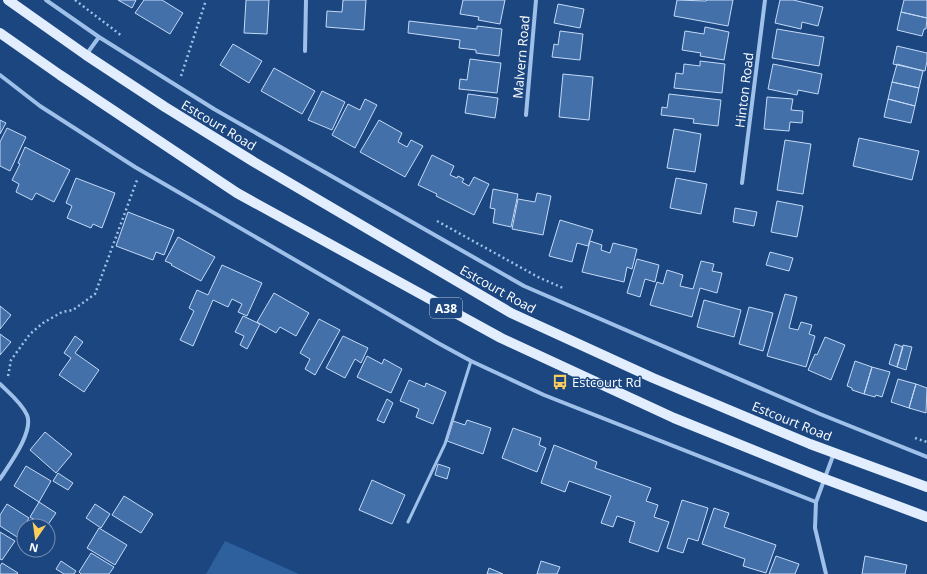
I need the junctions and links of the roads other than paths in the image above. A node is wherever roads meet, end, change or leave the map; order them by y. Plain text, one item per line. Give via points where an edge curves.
1 (8, 0) edge
2 (46, 0) edge
3 (306, 0) edge
4 (536, 0) edge
5 (765, 0) edge
6 (0, 33) edge
7 (99, 37) junction
8 (305, 51) dead end
9 (86, 55) junction
10 (0, 76) edge
11 (526, 115) dead end
12 (742, 183) dead end
13 (471, 361) junction
14 (0, 384) edge
15 (835, 453) junction
16 (927, 457) edge
17 (0, 479) edge
18 (825, 479) junction
19 (927, 487) edge
20 (816, 502) junction
21 (927, 517) edge
22 (408, 522) dead end
23 (826, 574) edge

1 - 9 main road, Estcourt Road / A38
2 - 7 street, Estcourt Road
3 - 8 street
4 - 11 street, Malvern Road
5 - 12 street, Hinton Road
6 - 18 main road, A38 via 238,193 501,338 674,418
7 - 9 street
7 - 16 street, Estcourt Road via 214,109 524,286 820,414
9 - 15 main road, Estcourt Road / A38 via 254,162 511,313 654,378
10 - 13 street via 40,106 140,170
13 - 20 street via 544,395
13 - 22 lane via 445,444
14 - 17 street via 20,404 27,416 28,428
15 - 18 street
15 - 19 main road, Estcourt Road / A38
18 - 20 street
18 - 21 main road, A38
20 - 23 street via 815,528

